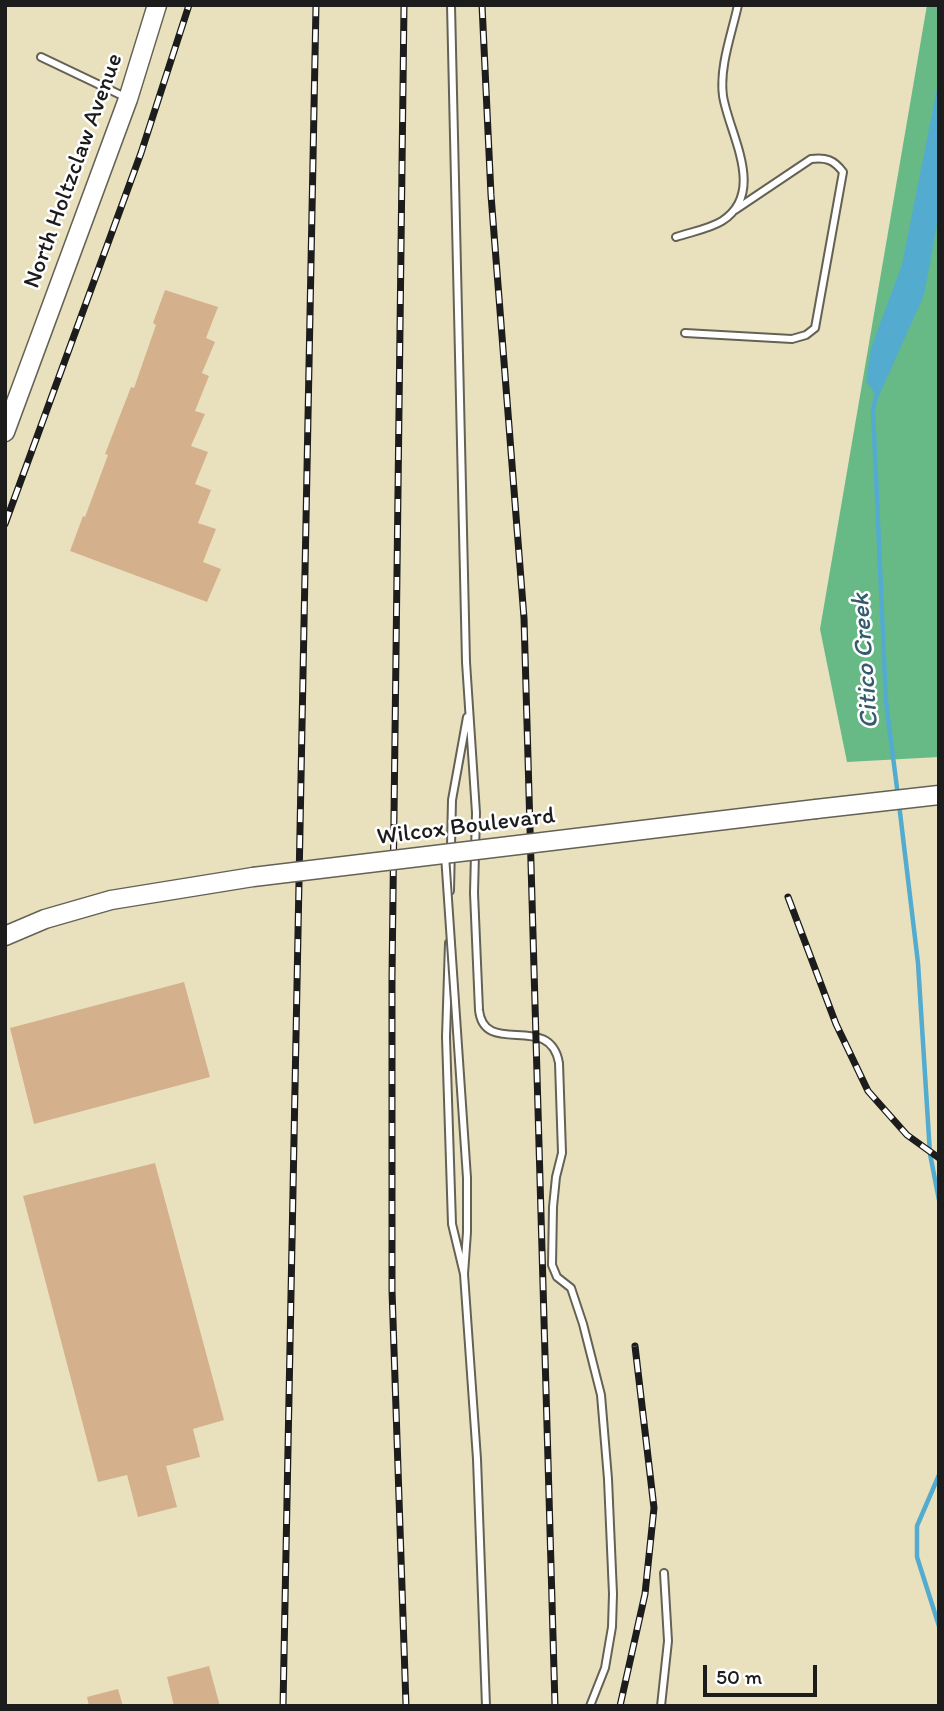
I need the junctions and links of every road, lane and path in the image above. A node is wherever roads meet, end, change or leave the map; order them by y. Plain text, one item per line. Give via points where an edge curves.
1 (157, 5) edge
2 (451, 5) edge
3 (738, 5) edge
4 (41, 57) dead end
5 (128, 99) junction
6 (736, 210) junction
7 (676, 237) dead end
8 (685, 333) dead end
9 (5, 432) edge
10 (469, 705) junction
11 (939, 795) edge
12 (445, 854) junction
13 (5, 936) edge
14 (464, 1274) junction
15 (664, 1573) dead end
16 (486, 1706) edge
17 (590, 1706) edge
18 (661, 1706) edge

1 - 5 main road, North Holtzclaw Avenue
2 - 10 lane
3 - 6 lane via 723,95 742,160 744,178
4 - 5 lane
5 - 9 main road, North Holtzclaw Avenue
6 - 7 lane via 721,222
6 - 8 lane via 811,159 835,162 843,172 815,328 792,339
10 - 14 lane via 452,800 446,1037 452,1224
10 - 17 lane via 480,1022 498,1033 537,1037 557,1051 562,1153 553,1206 552,1265 557,1277 571,1289 601,1395 612,1627 605,1668
11 - 12 main road, Wilcox Boulevard, bridge
12 - 13 main road, Wilcox Boulevard, bridge via 111,900
12 - 14 lane, bridge via 467,1178
14 - 16 lane via 477,1459
15 - 18 lane via 668,1641

